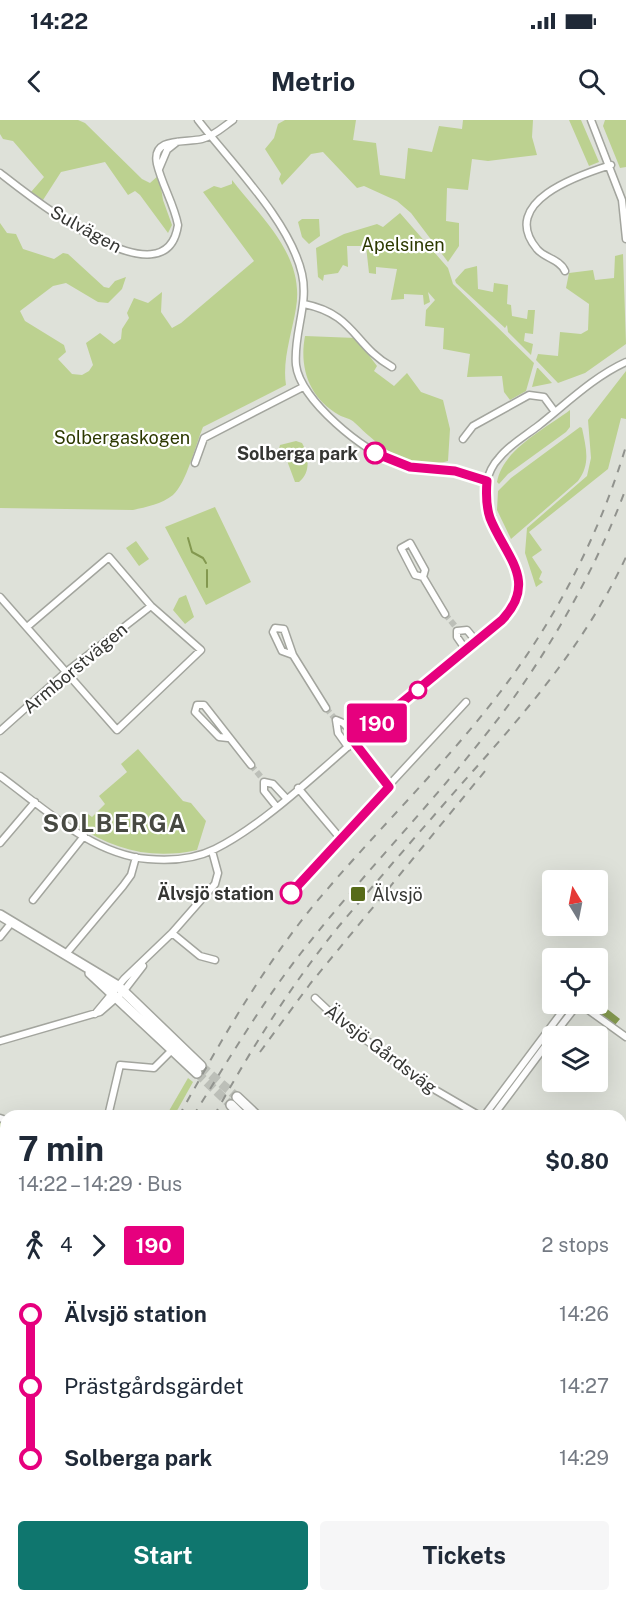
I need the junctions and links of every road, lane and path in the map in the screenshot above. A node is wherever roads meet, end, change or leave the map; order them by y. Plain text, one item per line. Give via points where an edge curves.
1 (198, 120) edge
2 (233, 120) edge
3 (591, 120) edge
4 (210, 136) junction
5 (611, 165) junction
6 (0, 173) edge
7 (626, 239) edge
8 (565, 271) dead end
9 (304, 304) junction
10 (626, 362) edge
11 (392, 367) dead end
12 (303, 387) junction
13 (555, 412) junction
14 (463, 439) dead end
15 (195, 463) dead end
16 (487, 481) junction
17 (423, 577) junction
18 (0, 597) edge
19 (151, 606) junction
20 (445, 614) tunnel mouth
21 (27, 627) junction
22 (476, 641) junction
23 (466, 650) junction
24 (293, 655) dead end
25 (66, 672) junction
26 (466, 702) dead end
27 (326, 708) tunnel mouth
28 (0, 731) edge
29 (228, 738) junction
30 (353, 742) junction
31 (251, 765) tunnel mouth
32 (0, 776) edge
33 (389, 787) junction
34 (298, 788) junction
35 (286, 798) junction
36 (35, 802) junction
37 (276, 806) junction
38 (84, 836) junction
39 (0, 843) edge
40 (212, 851) junction
41 (136, 857) junction
42 (33, 900) dead end
43 (0, 915) edge
44 (12, 922) junction
45 (172, 933) junction
46 (0, 937) edge
47 (65, 955) junction
48 (214, 960) dead end
49 (117, 993) junction
50 (315, 998) dead end
51 (560, 1014) edge
52 (570, 1014) edge
53 (595, 1014) edge
54 (561, 1026) edge
55 (626, 1037) edge
56 (0, 1041) edge
57 (542, 1050) edge
58 (171, 1051) junction
59 (237, 1097) tunnel mouth
60 (231, 1105) tunnel mouth
61 (109, 1110) edge
62 (236, 1110) edge
63 (251, 1110) edge
64 (471, 1110) edge
65 (487, 1110) edge
66 (497, 1110) edge

1 - 4 street
2 - 4 street
3 - 5 street
4 - 6 street, Sulvägen via 177,142 166,150 159,169 177,219 177,233 160,252 145,256 104,243 42,205
4 - 9 street via 284,232 302,274
5 - 7 street via 624,208
5 - 8 street via 542,194 531,210 527,222 533,243
9 - 11 street via 331,311 378,359
9 - 12 street via 296,359
10 - 13 street
12 - 15 street via 204,438
12 - 16 street via 320,409 386,459
13 - 14 street via 544,397 529,395 473,426
13 - 16 street via 498,459
16 - 22 street via 490,518 512,558 519,587 512,610
17 - 17 street via 424,570 410,543 401,548 415,575
17 - 20 street
18 - 21 street
19 - 21 street via 109,556
19 - 25 street, Armborstvägen
19 - 25 street via 201,650 117,730
21 - 25 street
22 - 23 street
22 - 23 street via 467,630 457,628 455,634
23 - 30 street
24 - 27 street
25 - 28 street, Armborstvägen
26 - 33 street
29 - 29 street via 226,730 204,705 197,705 195,712 219,737
29 - 31 street
30 - 33 street
30 - 34 street
32 - 36 street
33 - 34 street via 340,838
34 - 35 street
35 - 37 street
35 - 37 street via 263,779 264,791
36 - 38 street
36 - 39 street
37 - 40 street
38 - 41 street via 105,848
38 - 42 street
40 - 41 street via 170,859
40 - 45 street via 218,878
41 - 47 street via 131,875
43 - 44 main road
44 - 46 street
44 - 47 main road
45 - 48 street via 200,956
45 - 49 street
47 - 49 main road
49 - 56 street via 95,1014
49 - 58 main road
49 - 58 main road via 199,1070
50 - 64 street, Älvsjö Gårdsväg via 420,1081
51 - 65 street
52 - 54 street
53 - 55 street
57 - 66 street
58 - 61 street via 154,1068 120,1065
59 - 63 main road
60 - 62 main road

